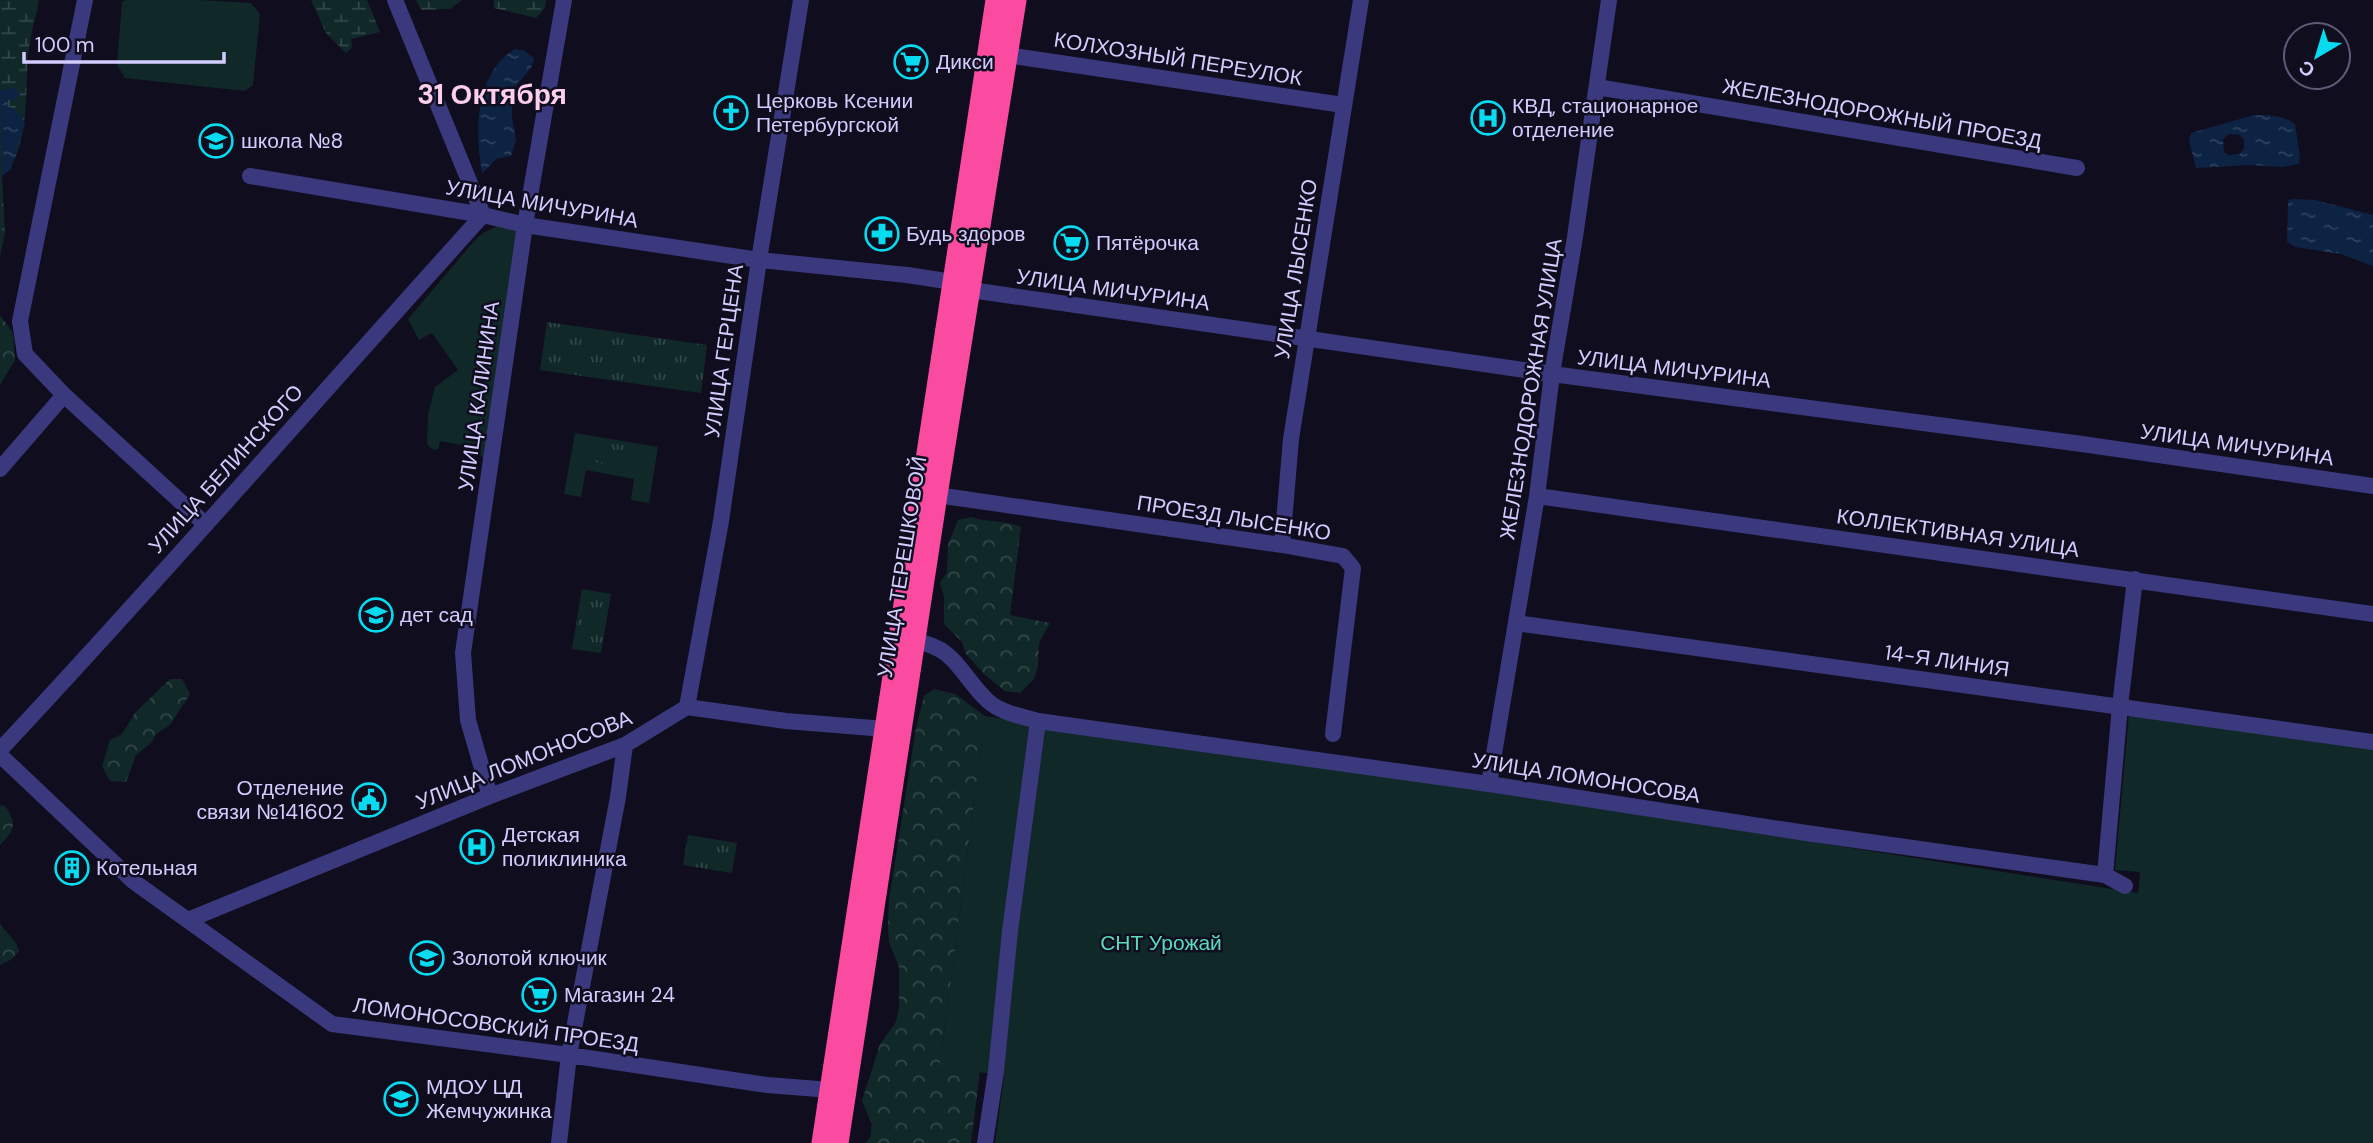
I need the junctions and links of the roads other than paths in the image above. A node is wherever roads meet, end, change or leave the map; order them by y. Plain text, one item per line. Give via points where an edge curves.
1 (85, 0) edge
2 (395, 0) edge
3 (564, 0) edge
4 (801, 0) edge
5 (996, 0) edge
6 (1016, 0) edge
7 (1361, 0) edge
8 (1609, 0) edge
9 (1007, 55) junction
10 (1597, 87) junction
11 (1343, 105) junction
12 (2077, 168) dead end
13 (250, 176) dead end
14 (483, 215) junction
15 (524, 225) junction
16 (759, 260) junction
17 (962, 286) junction
18 (1307, 340) junction
19 (1552, 374) junction
20 (64, 395) junction
21 (0, 469) edge
22 (2373, 486) edge
23 (937, 495) junction
24 (1537, 496) junction
25 (205, 524) junction
26 (1282, 545) junction
27 (2135, 579) junction
28 (2373, 614) edge
29 (1516, 623) junction
30 (915, 641) junction
31 (2120, 706) junction
32 (687, 707) junction
33 (1038, 720) junction
34 (886, 729) junction
35 (1333, 734) dead end
36 (2373, 742) edge
37 (625, 745) junction
38 (0, 750) edge
39 (0, 755) edge
40 (1489, 784) junction
41 (490, 796) junction
42 (2105, 875) junction
43 (2125, 886) dead end
44 (188, 919) junction
45 (569, 1055) junction
46 (831, 1090) junction
47 (559, 1143) edge
48 (822, 1143) edge
49 (838, 1143) edge
50 (985, 1143) edge

1 - 20 street via 20,321 25,355
2 - 14 street
3 - 15 street, УЛИЦА КАЛИНИНА
4 - 16 street, УЛИЦА ГЕРЦЕНА
5 - 17 highway, УЛИЦА ТЕРЕШКОВОЙ
6 - 9 highway, УЛИЦА ТЕРЕШКОВОЙ
7 - 11 street, УЛИЦА ЛЫСЕНКО
8 - 10 street, ЖЕЛЕЗНОДОРОЖНАЯ УЛИЦА
9 - 11 street, КОЛХОЗНЫЙ ПЕРЕУЛОК
9 - 17 highway, УЛИЦА ТЕРЕШКОВОЙ
10 - 12 street, ЖЕЛЕЗНОДОРОЖНЫЙ ПРОЕЗД
10 - 19 street, ЖЕЛЕЗНОДОРОЖНАЯ УЛИЦА
11 - 18 street, УЛИЦА ЛЫСЕНКО
13 - 14 street, УЛИЦА МИЧУРИНА
14 - 15 street, УЛИЦА МИЧУРИНА
14 - 25 street, УЛИЦА БЕЛИНСКОГО
15 - 16 street, УЛИЦА МИЧУРИНА
15 - 41 street, УЛИЦА КАЛИНИНА via 463,653 468,720
16 - 17 street, УЛИЦА МИЧУРИНА
16 - 32 street, УЛИЦА ГЕРЦЕНА via 721,521
17 - 18 street, УЛИЦА МИЧУРИНА
17 - 23 highway, УЛИЦА ТЕРЕШКОВОЙ
17 - 34 highway, УЛИЦА ТЕРЕШКОВОЙ
18 - 19 street, УЛИЦА МИЧУРИНА
18 - 26 street, УЛИЦА ЛЫСЕНКО via 1291,439
19 - 22 street, УЛИЦА МИЧУРИНА
19 - 24 street, ЖЕЛЕЗНОДОРОЖНАЯ УЛИЦА
20 - 21 street
20 - 25 street
23 - 26 street, ПРОЕЗД ЛЫСЕНКО
23 - 30 highway, УЛИЦА ТЕРЕШКОВОЙ
24 - 27 street, КОЛЛЕКТИВНАЯ УЛИЦА
24 - 29 street, ЖЕЛЕЗНОДОРОЖНАЯ УЛИЦА
25 - 38 street, УЛИЦА БЕЛИНСКОГО
26 - 35 street, ПРОЕЗД ЛЫСЕНКО via 1343,556 1353,568
27 - 28 street, КОЛЛЕКТИВНАЯ УЛИЦА
27 - 31 street
29 - 31 street, 14-Я ЛИНИЯ
29 - 40 street, ЖЕЛЕЗНОДОРОЖНАЯ УЛИЦА
30 - 33 street, УЛИЦА ЛОМОНОСОВА via 947,653 989,702 1006,712
30 - 49 highway, УЛИЦА ТЕРЕШКОВОЙ
31 - 36 street, 14-Я ЛИНИЯ
31 - 42 street
32 - 34 street
32 - 37 street, УЛИЦА ЛОМОНОСОВА
33 - 40 street, УЛИЦА ЛОМОНОСОВА
33 - 50 street
34 - 46 highway, УЛИЦА ТЕРЕШКОВОЙ
37 - 41 street, УЛИЦА ЛОМОНОСОВА
37 - 45 street
39 - 44 street, ЛОМОНОСОВСКИЙ ПРОЕЗД via 133,881
40 - 42 street, УЛИЦА ЛОМОНОСОВА
41 - 44 street, УЛИЦА ЛОМОНОСОВА
42 - 43 street, УЛИЦА ЛОМОНОСОВА
44 - 45 street, ЛОМОНОСОВСКИЙ ПРОЕЗД via 332,1024
45 - 46 street, ЛОМОНОСОВСКИЙ ПРОЕЗД via 767,1085
45 - 47 street
46 - 48 highway, УЛИЦА ТЕРЕШКОВОЙ

